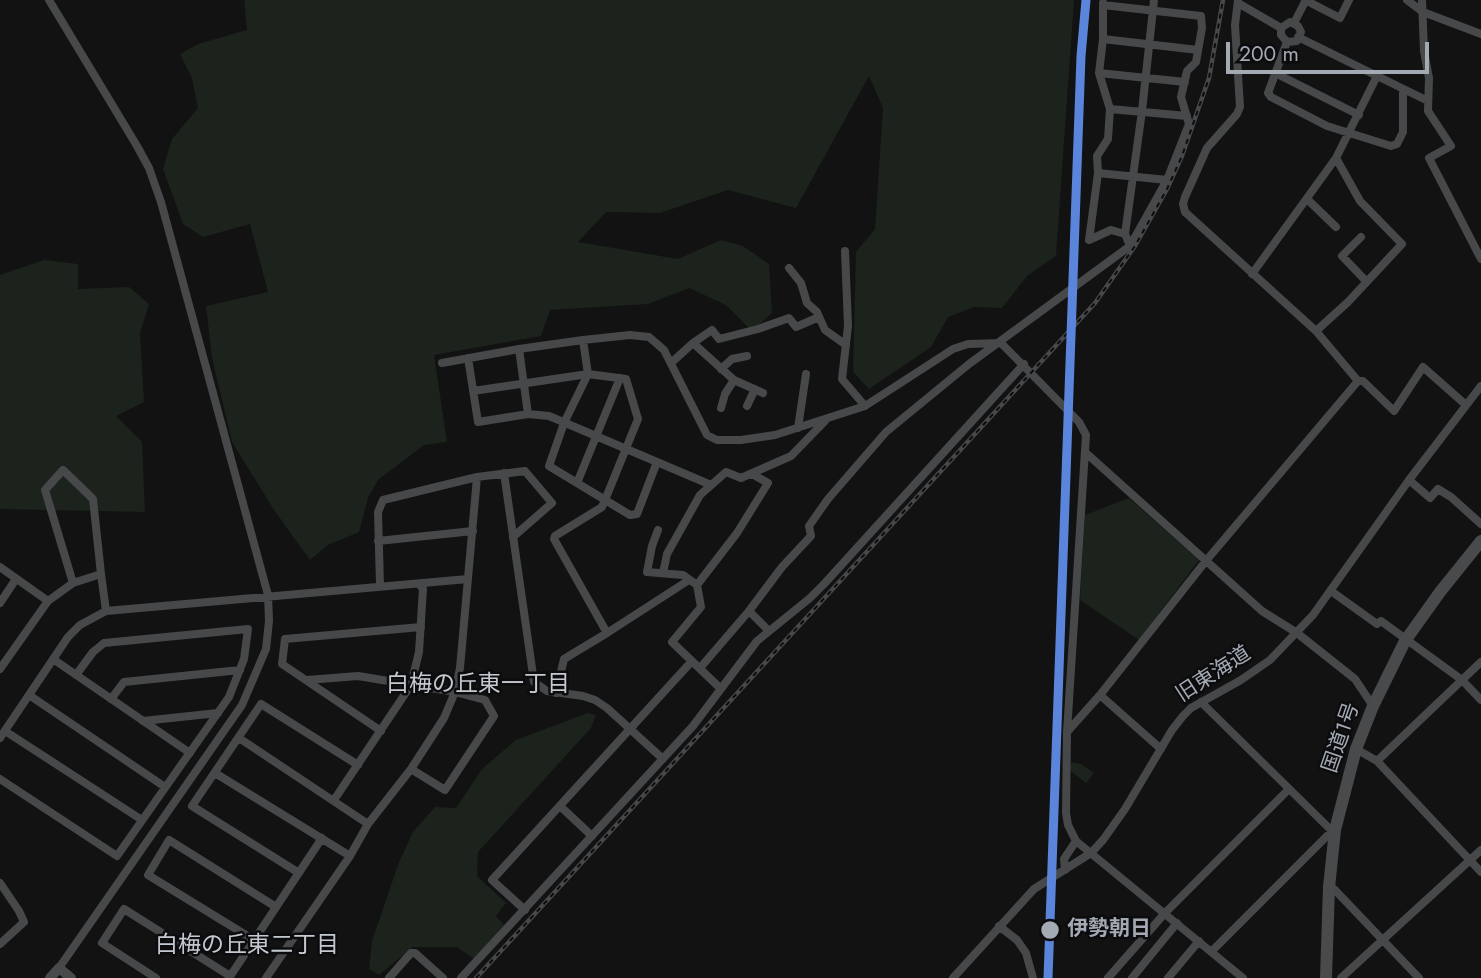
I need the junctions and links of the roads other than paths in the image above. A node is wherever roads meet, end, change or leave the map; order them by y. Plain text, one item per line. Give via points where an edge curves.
1 (49, 0) edge
2 (1154, 0) edge
3 (1306, 0) edge
4 (1349, 0) edge
5 (1407, 0) edge
6 (1422, 0) edge
7 (1238, 2) edge
8 (1103, 3) edge
9 (1153, 11) junction
10 (1423, 12) junction
11 (1294, 23) junction
12 (1281, 28) junction
13 (1481, 34) edge
14 (1298, 37) junction
15 (1103, 39) junction
16 (1287, 42) junction
17 (1149, 45) junction
18 (1198, 50) junction
19 (1099, 73) junction
20 (1275, 73) junction
21 (1377, 76) junction
22 (1146, 78) junction
23 (1185, 82) junction
24 (1403, 89) junction
25 (1428, 101) junction
26 (1110, 109) junction
27 (1142, 111) junction
28 (1359, 115) junction
29 (1186, 116) junction
30 (1349, 134) junction
31 (1336, 158) junction
32 (1098, 173) junction
33 (1133, 178) junction
34 (1167, 180) junction
35 (1307, 200) junction
36 (1336, 227) dead end
37 (1125, 234) junction
38 (1362, 237) dead end
39 (1130, 246) junction
40 (845, 251) dead end
41 (1481, 259) edge
42 (789, 268) dead end
43 (1252, 274) junction
44 (1366, 281) junction
45 (819, 317) junction
46 (1316, 331) junction
47 (583, 340) junction
48 (693, 342) junction
49 (1001, 343) junction
50 (846, 345) junction
51 (519, 349) junction
52 (747, 356) dead end
53 (468, 358) junction
54 (442, 363) dead end
55 (671, 363) junction
56 (1024, 364) junction
57 (721, 369) junction
58 (588, 374) junction
59 (806, 374) dead end
60 (620, 378) junction
61 (734, 380) junction
62 (1358, 381) junction
63 (523, 382) junction
64 (1481, 386) edge
65 (473, 391) junction
66 (1466, 405) junction
67 (747, 406) dead end
68 (865, 406) junction
69 (722, 408) dead end
70 (528, 414) junction
71 (827, 419) junction
72 (485, 421) junction
73 (564, 423) junction
74 (474, 427) dead end
75 (798, 428) junction
76 (594, 436) junction
77 (626, 449) junction
78 (1086, 453) junction
79 (657, 462) junction
80 (504, 473) junction
81 (752, 474) junction
82 (477, 477) junction
83 (1409, 480) junction
84 (577, 483) junction
85 (711, 485) junction
86 (605, 500) junction
87 (1481, 524) edge
88 (658, 530) dead end
89 (473, 531) junction
90 (513, 537) junction
91 (378, 541) junction
92 (1481, 541) edge
93 (1205, 562) junction
94 (0, 568) edge
95 (663, 573) junction
96 (101, 574) junction
97 (16, 579) junction
98 (468, 579) junction
99 (693, 582) junction
100 (73, 583) junction
101 (420, 584) junction
102 (380, 585) junction
103 (1331, 591) junction
104 (268, 595) junction
105 (48, 601) junction
106 (0, 603) edge
107 (106, 611) junction
108 (749, 611) junction
109 (421, 627) junction
110 (769, 631) junction
111 (607, 633) junction
112 (1297, 633) junction
113 (1405, 641) junction
114 (53, 659) junction
115 (692, 661) junction
116 (1481, 662) edge
117 (700, 668) junction
118 (0, 669) edge
119 (240, 670) junction
120 (76, 675) junction
121 (307, 680) junction
122 (1462, 680) junction
123 (411, 685) junction
124 (720, 688) junction
125 (455, 692) junction
126 (556, 693) junction
127 (29, 695) junction
128 (1100, 695) junction
129 (111, 699) junction
130 (1481, 699) edge
131 (1201, 702) junction
132 (1373, 706) junction
133 (218, 713) junction
134 (143, 721) junction
135 (630, 729) junction
136 (381, 731) junction
137 (1067, 732) junction
138 (2, 735) edge
139 (239, 738) junction
140 (1161, 749) junction
141 (1356, 749) junction
142 (190, 752) junction
143 (663, 759) junction
144 (1377, 761) junction
145 (358, 765) junction
146 (411, 769) junction
147 (215, 773) junction
148 (0, 779) edge
149 (166, 787) junction
150 (1289, 789) junction
151 (334, 800) junction
152 (560, 806) junction
153 (142, 820) junction
154 (368, 824) junction
155 (1334, 831) junction
156 (592, 836) junction
157 (322, 838) junction
158 (1076, 841) junction
159 (1481, 850) edge
160 (1091, 853) junction
161 (351, 856) junction
162 (1470, 861) junction
163 (1065, 870) junction
164 (1481, 872) edge
165 (299, 873) junction
166 (0, 883) edge
167 (1329, 887) junction
168 (276, 907) junction
169 (524, 910) junction
170 (1165, 914) junction
171 (1177, 923) junction
172 (999, 926) junction
173 (254, 940) junction
174 (1383, 940) junction
175 (1199, 941) junction
176 (0, 944) edge
177 (1212, 951) junction
178 (59, 968) junction
179 (230, 977) edge
180 (50, 978) edge
181 (71, 978) edge
182 (156, 978) edge
183 (266, 978) edge
184 (389, 978) edge
185 (443, 978) edge
186 (461, 978) edge
187 (953, 978) edge
188 (1033, 978) edge
189 (1108, 978) edge
190 (1132, 978) edge
191 (1168, 978) edge
192 (1244, 978) edge
193 (1326, 978) edge
194 (1341, 978) edge
195 (1419, 978) edge

1 - 104 street via 149,168
2 - 9 street
3 - 4 street via 1340,18
3 - 11 street
5 - 10 street
6 - 10 street
7 - 12 street
7 - 43 street via 1240,107 1207,148 1182,204 1185,212
8 - 9 street
8 - 15 street
9 - 17 street
9 - 18 street via 1200,16
10 - 13 street
10 - 25 street
11 - 12 street
11 - 14 street via 1301,32
12 - 16 street
14 - 16 street
14 - 21 street
15 - 17 street
15 - 19 street
16 - 20 street
17 - 18 street
17 - 22 street
18 - 23 street
19 - 22 street
19 - 26 street
20 - 28 street
20 - 30 street via 1268,93 1271,97
21 - 24 street
21 - 28 street
22 - 23 street
22 - 27 street
23 - 29 street via 1181,97
24 - 25 street
24 - 30 street via 1403,132 1397,144
25 - 41 street via 1428,111 1451,146 1429,158
26 - 27 street
26 - 32 street via 1108,139 1097,156
27 - 29 street
27 - 33 street
28 - 30 street
29 - 34 street via 1189,124
30 - 31 street
31 - 35 street
31 - 44 street via 1360,201 1402,244
32 - 33 street
32 - 37 street via 1089,240 1111,230
33 - 34 street
33 - 37 street
34 - 39 street
35 - 36 street
35 - 43 street
37 - 39 street
38 - 44 street via 1342,256
39 - 49 street
40 - 50 street
42 - 45 street
43 - 46 street
44 - 46 street
45 - 48 street via 796,327 789,318 719,339 712,330
45 - 50 street via 825,330
46 - 62 street
47 - 51 street
47 - 55 street via 649,337
47 - 58 street
48 - 55 street
48 - 57 street
49 - 56 street
49 - 68 street via 953,349
49 - 108 street via 923,401 878,442 828,499 809,526 811,536
50 - 68 street via 842,379
51 - 53 street
51 - 63 street
52 - 57 street via 732,359
53 - 54 street
53 - 65 street
55 - 75 street via 703,430 712,438 758,438
56 - 78 street via 1079,422 1086,435
56 - 110 street via 825,583
57 - 61 street
58 - 60 street
58 - 63 street
58 - 73 street
59 - 75 street
60 - 76 street
60 - 77 street via 625,379 638,419
61 - 67 street via 759,391
61 - 69 street
62 - 66 street via 1394,411 1423,367
62 - 93 street
63 - 65 street
63 - 70 street
64 - 66 street, 旧東海道
65 - 72 street via 478,422
66 - 83 street, 旧東海道
68 - 71 street
70 - 72 street
70 - 73 street
71 - 75 street
71 - 81 street via 796,452
72 - 74 street
73 - 76 street
73 - 84 street via 549,466
76 - 77 street
76 - 84 street
77 - 79 street
77 - 86 street
78 - 93 street
78 - 137 street
79 - 85 street
79 - 86 street via 637,514 630,515
80 - 82 street
80 - 90 street
80 - 90 street via 525,471 552,503
81 - 85 street via 741,478 726,472
81 - 99 street via 768,483 737,534
82 - 89 street
82 - 91 street via 383,500 378,512
83 - 87 street via 1430,498 1438,489
83 - 103 street, 旧東海道
84 - 86 street
85 - 95 street via 700,495 667,554
86 - 111 street via 602,507 554,539
88 - 95 street via 647,572
89 - 91 street
89 - 98 street
90 - 126 street via 531,675 540,688
91 - 102 street
92 - 113 highway, 国道1号
93 - 112 street via 1262,611
93 - 128 street
94 - 97 street
95 - 99 street via 683,575
96 - 100 street
96 - 100 street via 93,499 63,470 45,490
96 - 107 street
97 - 105 street
97 - 106 street
98 - 101 street
98 - 125 street
99 - 111 street
99 - 115 street via 701,607 672,642
100 - 105 street
101 - 102 street
101 - 109 street
102 - 104 street
103 - 112 street, 旧東海道
103 - 113 street
104 - 107 street
104 - 178 street via 266,649 242,705
105 - 118 street
107 - 114 street via 80,625
108 - 110 street
108 - 117 street
109 - 121 street via 285,639 282,664
109 - 123 street
110 - 124 street
111 - 126 street via 564,659
112 - 131 street, 旧東海道 via 1269,660
112 - 132 street via 1354,679
113 - 122 street
113 - 132 highway, 国道1号
114 - 120 street
114 - 127 street
115 - 117 street
115 - 135 street
116 - 122 street
117 - 124 street
119 - 120 street via 248,629 104,643
119 - 129 street via 124,682
119 - 133 street
120 - 129 street
121 - 123 street via 358,676
121 - 136 street
122 - 130 street
122 - 144 street
123 - 125 street
123 - 136 street
124 - 143 street
125 - 146 street
125 - 146 street via 485,700 494,716 445,790
126 - 135 street via 595,701
127 - 138 street
127 - 149 street
128 - 137 street
128 - 140 street
129 - 134 street
131 - 140 street, 旧東海道 via 1182,716
131 - 150 street
132 - 141 highway, 国道1号
133 - 134 street
133 - 142 street
134 - 142 street
135 - 143 street
135 - 152 street
136 - 145 street
137 - 158 street via 1066,813
138 - 153 street
139 - 145 street via 261,704
139 - 147 street
139 - 151 street
140 - 160 street, 旧東海道
141 - 144 street
141 - 155 highway, 国道1号
142 - 149 street
143 - 156 street
144 - 162 street
145 - 151 street
146 - 154 street
147 - 157 street
147 - 165 street via 192,806
148 - 153 street via 117,856
149 - 153 street
150 - 155 street
150 - 170 street
151 - 154 street
152 - 156 street
152 - 169 street via 492,880
154 - 161 street
155 - 167 highway, 国道1号
155 - 177 street
156 - 169 street
157 - 161 street
157 - 165 street
158 - 160 street
158 - 163 street via 1064,859
159 - 162 street
160 - 163 street, 旧東海道
160 - 170 street
161 - 183 street
162 - 164 street
162 - 174 street
163 - 172 street, 旧東海道 via 1034,889
165 - 168 street
166 - 176 street via 24,922
167 - 174 street
167 - 193 highway, 国道1号
168 - 173 street
168 - 173 street via 169,840 148,875
169 - 186 street
170 - 171 street
170 - 189 street
171 - 175 street
171 - 190 street
172 - 187 street, 旧東海道
172 - 188 street via 1026,953
173 - 179 street
174 - 194 street
174 - 195 street
175 - 177 street
175 - 191 street
177 - 192 street
178 - 180 main road
178 - 181 main road
179 - 182 street via 124,909 102,943
184 - 185 street via 411,953

